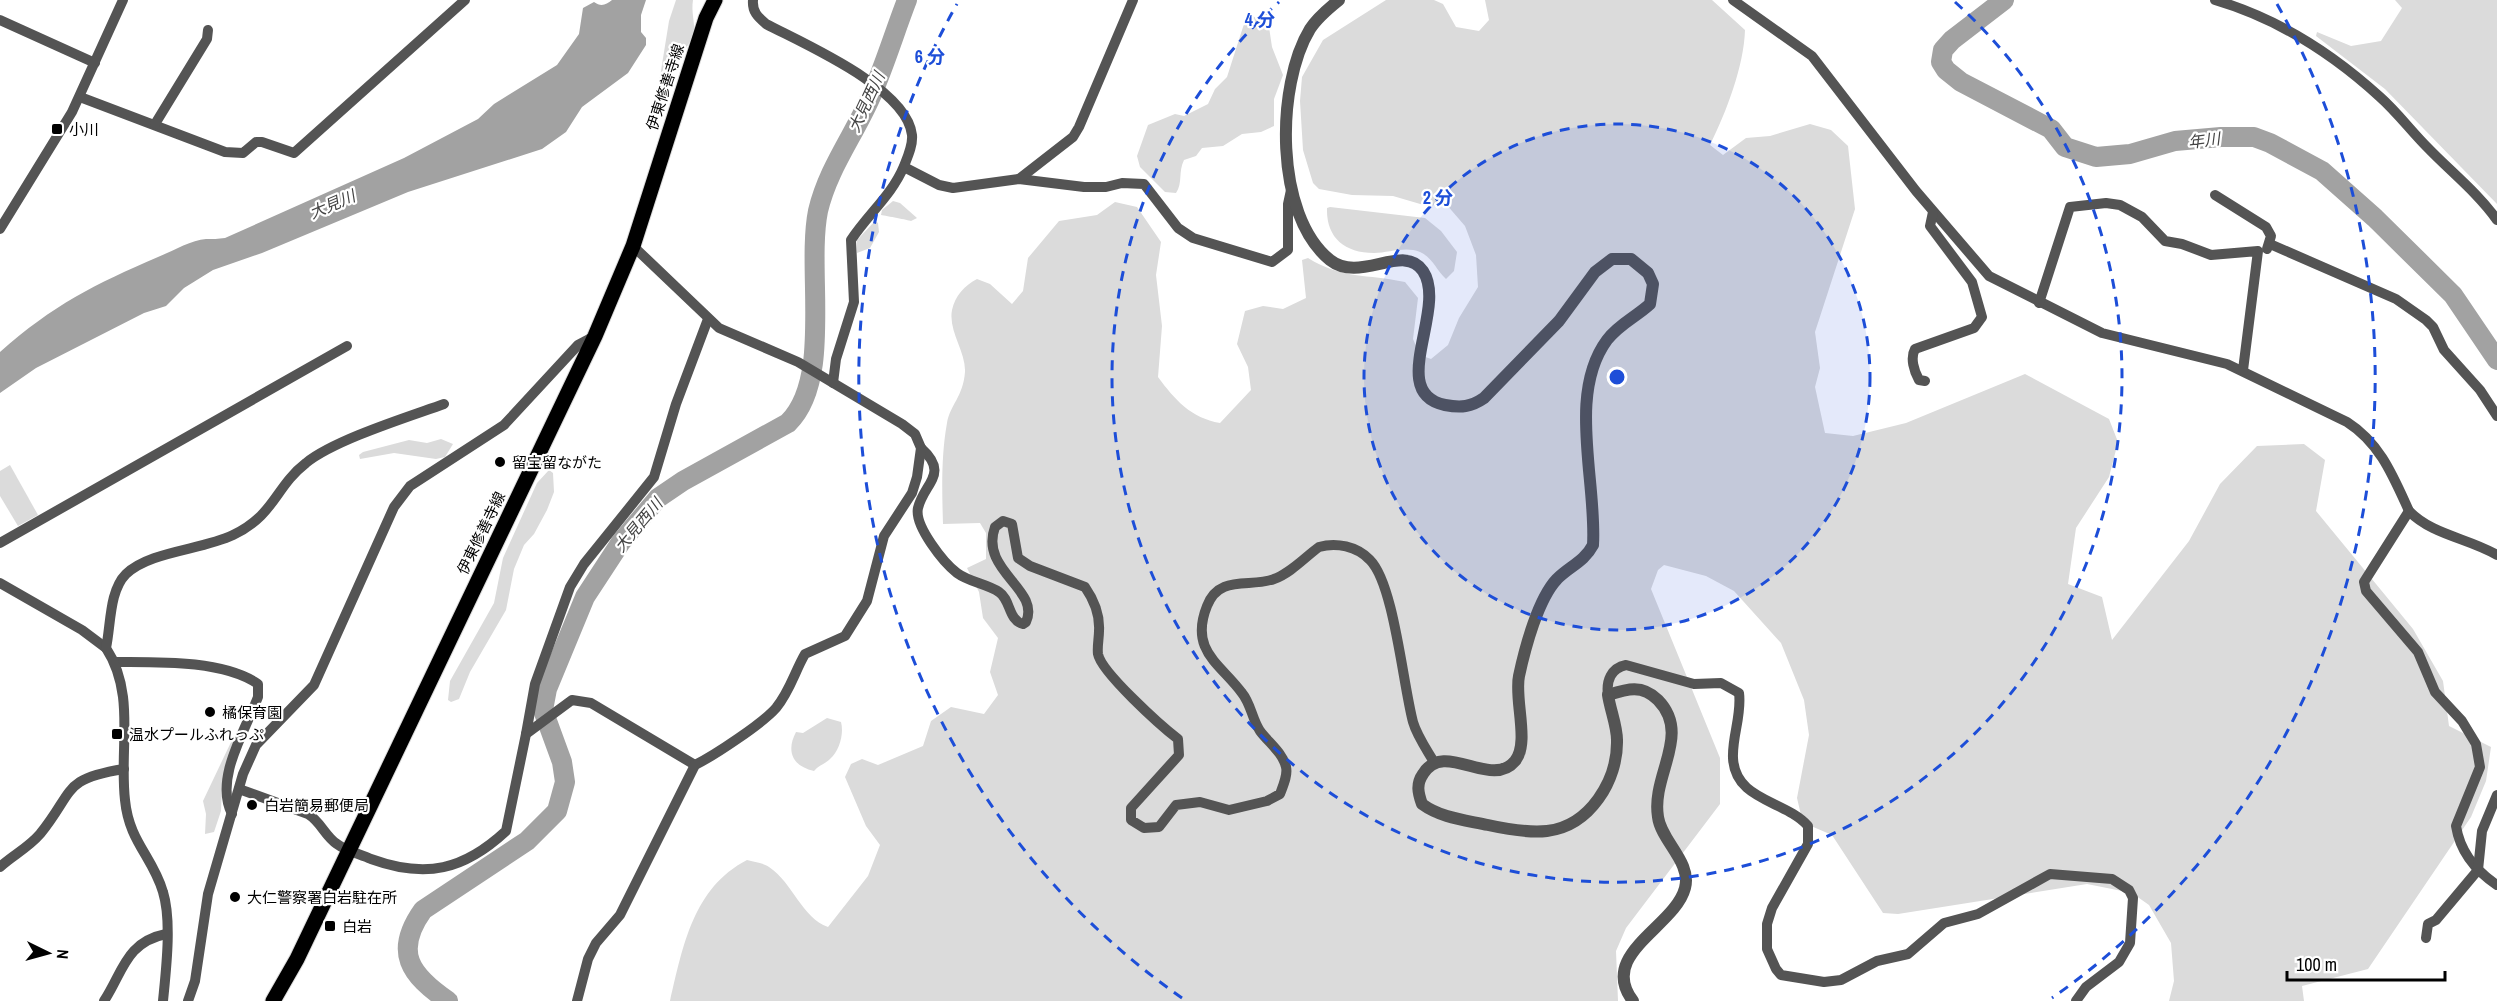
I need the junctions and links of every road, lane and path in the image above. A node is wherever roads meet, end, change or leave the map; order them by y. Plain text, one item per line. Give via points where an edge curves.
1 (123, 0) edge
2 (465, 0) edge
3 (715, 0) edge
4 (753, 0) edge
5 (1133, 0) edge
6 (1339, 0) edge
7 (1733, 0) edge
8 (2215, 0) edge
9 (0, 20) edge
10 (208, 30) dead end
11 (95, 63) junction
12 (80, 96) junction
13 (154, 124) junction
14 (903, 167) junction
15 (1019, 179) junction
16 (1291, 190) junction
17 (2215, 195) dead end
18 (1933, 212) junction
19 (2497, 220) edge
20 (0, 229) edge
21 (2270, 244) junction
22 (633, 246) junction
23 (2258, 251) junction
24 (2039, 303) junction
25 (708, 320) junction
26 (595, 336) junction
27 (347, 346) dead end
28 (2243, 370) junction
29 (829, 381) junction
30 (1925, 381) dead end
31 (444, 404) dead end
32 (2497, 416) edge
33 (921, 448) junction
34 (2409, 511) junction
35 (0, 543) edge
36 (2497, 555) edge
37 (0, 583) edge
38 (106, 648) junction
39 (116, 662) junction
40 (1608, 695) junction
41 (529, 733) junction
42 (1434, 762) junction
43 (695, 765) junction
44 (124, 769) junction
45 (239, 789) junction
46 (2497, 795) edge
47 (232, 814) junction
48 (349, 850) junction
49 (0, 867) edge
50 (2478, 870) junction
51 (2497, 885) edge
52 (166, 934) junction
53 (2426, 938) dead end
54 (278, 999) edge
55 (104, 1001) edge
56 (163, 1001) edge
57 (188, 1001) edge
58 (577, 1001) edge
59 (1633, 1001) edge
60 (2076, 1001) edge

1 - 11 street
2 - 13 street via 294,153 256,142 243,153 234,154
3 - 22 main road, 伊東修善寺線
4 - 14 street via 752,8 766,24 888,96 902,112 912,135
5 - 15 street via 1073,137
6 - 16 street via 1311,27 1294,66 1286,159
7 - 18 street via 1812,56
8 - 19 street via 2242,8 2330,56 2381,98 2427,148 2480,196
9 - 11 street
10 - 13 street via 207,39
11 - 12 street
12 - 13 street
12 - 20 street
14 - 15 street via 953,188
14 - 29 street via 888,195 851,240 854,302
15 - 16 street via 1084,187 1144,184 1178,228 1193,238 1272,262 1288,250
16 - 42 street via 1315,243 1338,265 1365,268 1397,260 1411,261 1422,270 1431,296 1418,378 1426,394 1443,405 1469,406 1484,398 1559,321 1595,272 1612,259 1622,257 1640,264 1653,284 1650,304 1606,341 1590,381 1586,415 1593,545 1583,560 1558,578 1543,601 1517,686 1521,737 1517,757 1500,770
17 - 21 street via 2266,227
18 - 24 street via 1989,276
18 - 30 street via 1930,226 1972,282 1982,317 1974,328 1915,349 1912,358 1916,374 1918,380
21 - 23 street
21 - 32 street via 2396,299 2426,320 2438,342
22 - 25 street
22 - 26 main road, 伊東修善寺線
23 - 24 street via 2208,255 2165,241 2142,218 2120,205 2070,207
23 - 28 street
24 - 28 street via 2102,333
25 - 29 street via 798,362
25 - 41 street via 654,477 570,587 535,684
26 - 45 street via 579,345 504,425 410,486 394,507 314,684 256,745
26 - 48 main road, 伊東修善寺線
27 - 35 street
28 - 34 street via 2365,434 2386,464
29 - 33 street via 903,424 915,434
31 - 38 street via 306,462 255,523 232,536 138,565 119,585
33 - 42 street via 931,457 934,473 918,509 918,518 948,564 961,576 1000,592 1015,619 1023,624 1028,610 1023,595 998,566 993,553 994,527 1003,521 1012,524 1018,558 1085,587 1099,619 1098,655 1110,676 1178,738 1179,755 1131,808 1131,820 1144,828 1159,827 1176,805 1200,802 1229,810 1281,794 1287,770 1284,759 1258,729 1243,694 1212,662 1203,627 1207,605 1218,589 1239,581 1274,579 1326,545 1337,544 1358,551 1369,559 1382,580 1413,725
33 - 43 street via 912,493 884,536 867,601 853,627 845,636 805,654 775,709
34 - 36 street via 2429,527
34 - 50 street via 2364,582 2366,591 2418,652 2435,692 2462,721 2476,744 2480,767 2456,826 2465,853
37 - 38 street
38 - 39 street
39 - 44 street via 124,697
39 - 47 street via 205,667 245,675 258,684 258,697 227,780 226,802
40 - 42 street via 1617,739 1610,780 1595,805 1561,827 1536,832 1431,811 1422,804 1418,785
40 - 59 street via 1633,688 1648,691 1672,720 1657,813 1659,825 1682,862 1686,886 1624,967 1624,986
40 - 60 street via 1611,675 1626,665 1694,684 1721,683 1739,693 1735,772 1752,793 1808,826 1808,844 1767,924 1767,949 1781,975 1824,982 1841,980 1877,962 1908,954 1944,923 1978,914 2050,874 2112,879 2129,890 2133,898 2130,943 2119,962 2086,987
41 - 43 street via 573,700 591,703
41 - 48 street via 506,831 479,852 453,866 432,870 404,868
43 - 58 street via 620,915 588,959
44 - 49 street via 74,784 41,833
44 - 52 street via 130,829 163,891
45 - 47 street
45 - 48 street via 308,814 318,820 336,844
46 - 50 street via 2482,831
47 - 57 street via 208,894 195,981
48 - 54 main road, 伊東修善寺線
50 - 51 street
50 - 53 street via 2436,920 2428,924
52 - 55 street via 148,941 122,963
52 - 56 street

